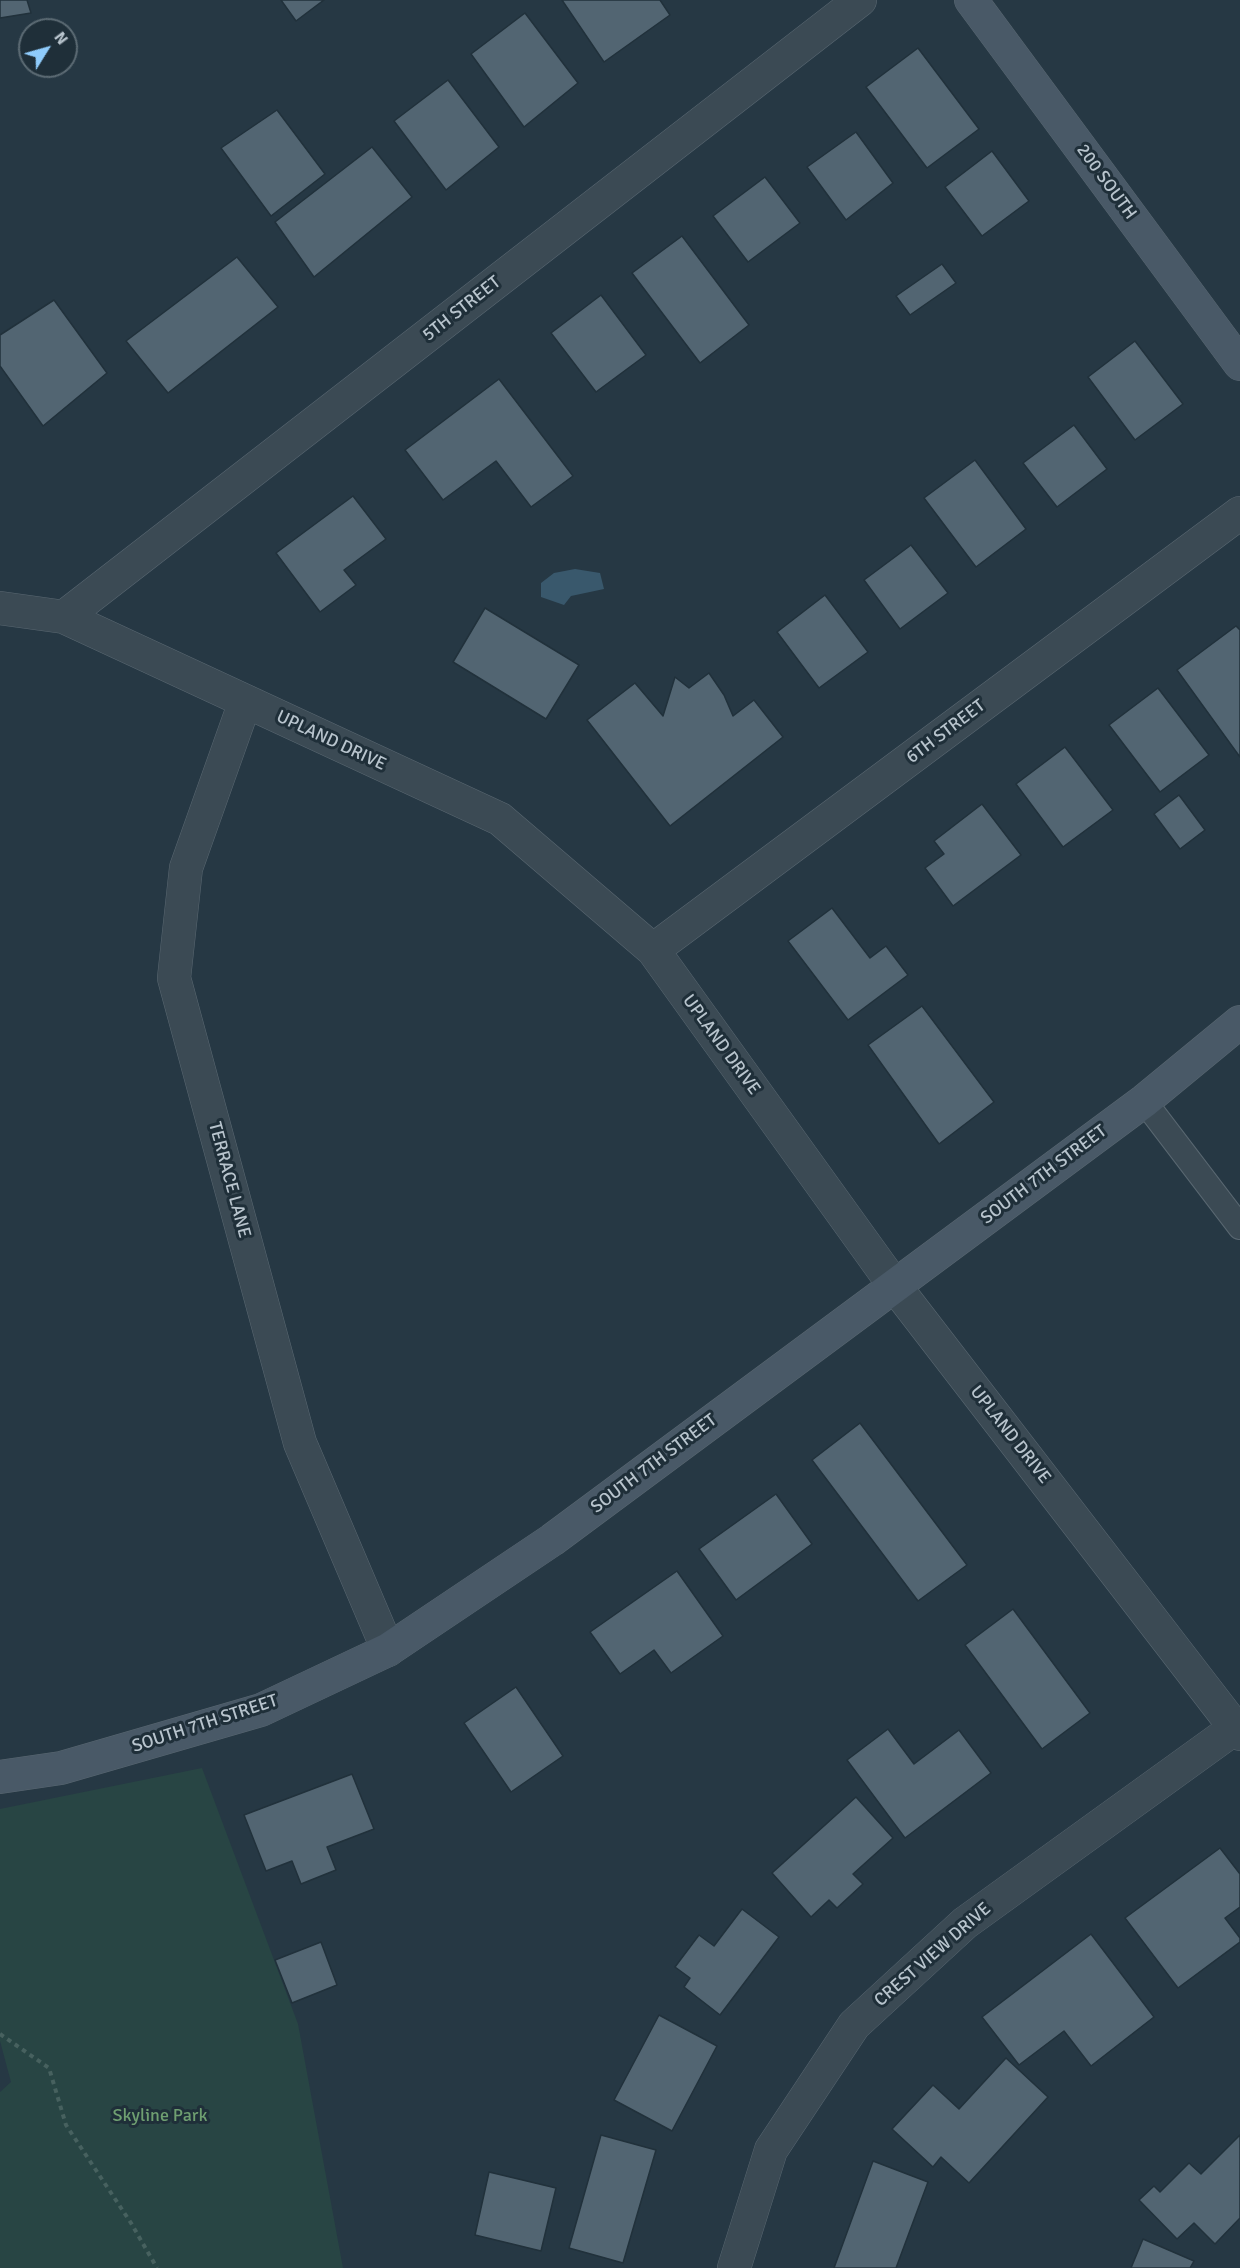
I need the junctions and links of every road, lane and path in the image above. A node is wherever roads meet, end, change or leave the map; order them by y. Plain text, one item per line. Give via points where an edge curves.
1 (860, 0) edge
2 (971, 0) edge
3 (1240, 364) edge
4 (1240, 513) edge
5 (0, 608) edge
6 (64, 617) junction
7 (246, 702) junction
8 (653, 950) junction
9 (1240, 1022) edge
10 (1144, 1101) junction
11 (1240, 1227) edge
12 (894, 1286) junction
13 (388, 1650) junction
14 (1238, 1731) edge
15 (0, 1777) edge
16 (0, 2034) edge
17 (158, 2268) edge
18 (734, 2268) edge

1 - 6 street, 5TH STREET
2 - 3 street, 200 SOUTH
4 - 8 street, 6TH STREET
5 - 6 street, UPLAND DRIVE
6 - 7 street, UPLAND DRIVE
7 - 8 street, UPLAND DRIVE via 500,819
7 - 13 street, TERRACE LANE via 186,868 174,978 300,1443
8 - 12 street, UPLAND DRIVE
9 - 10 street, SOUTH 7TH STREET
10 - 11 lane
10 - 12 street, SOUTH 7TH STREET
12 - 13 street, SOUTH 7TH STREET via 552,1540
12 - 14 street, UPLAND DRIVE
13 - 15 street, SOUTH 7TH STREET via 261,1710 61,1768
14 - 18 street, CREST VIEW DRIVE via 965,1923 854,2025 771,2150
16 - 17 path via 50,2068 66,2125

